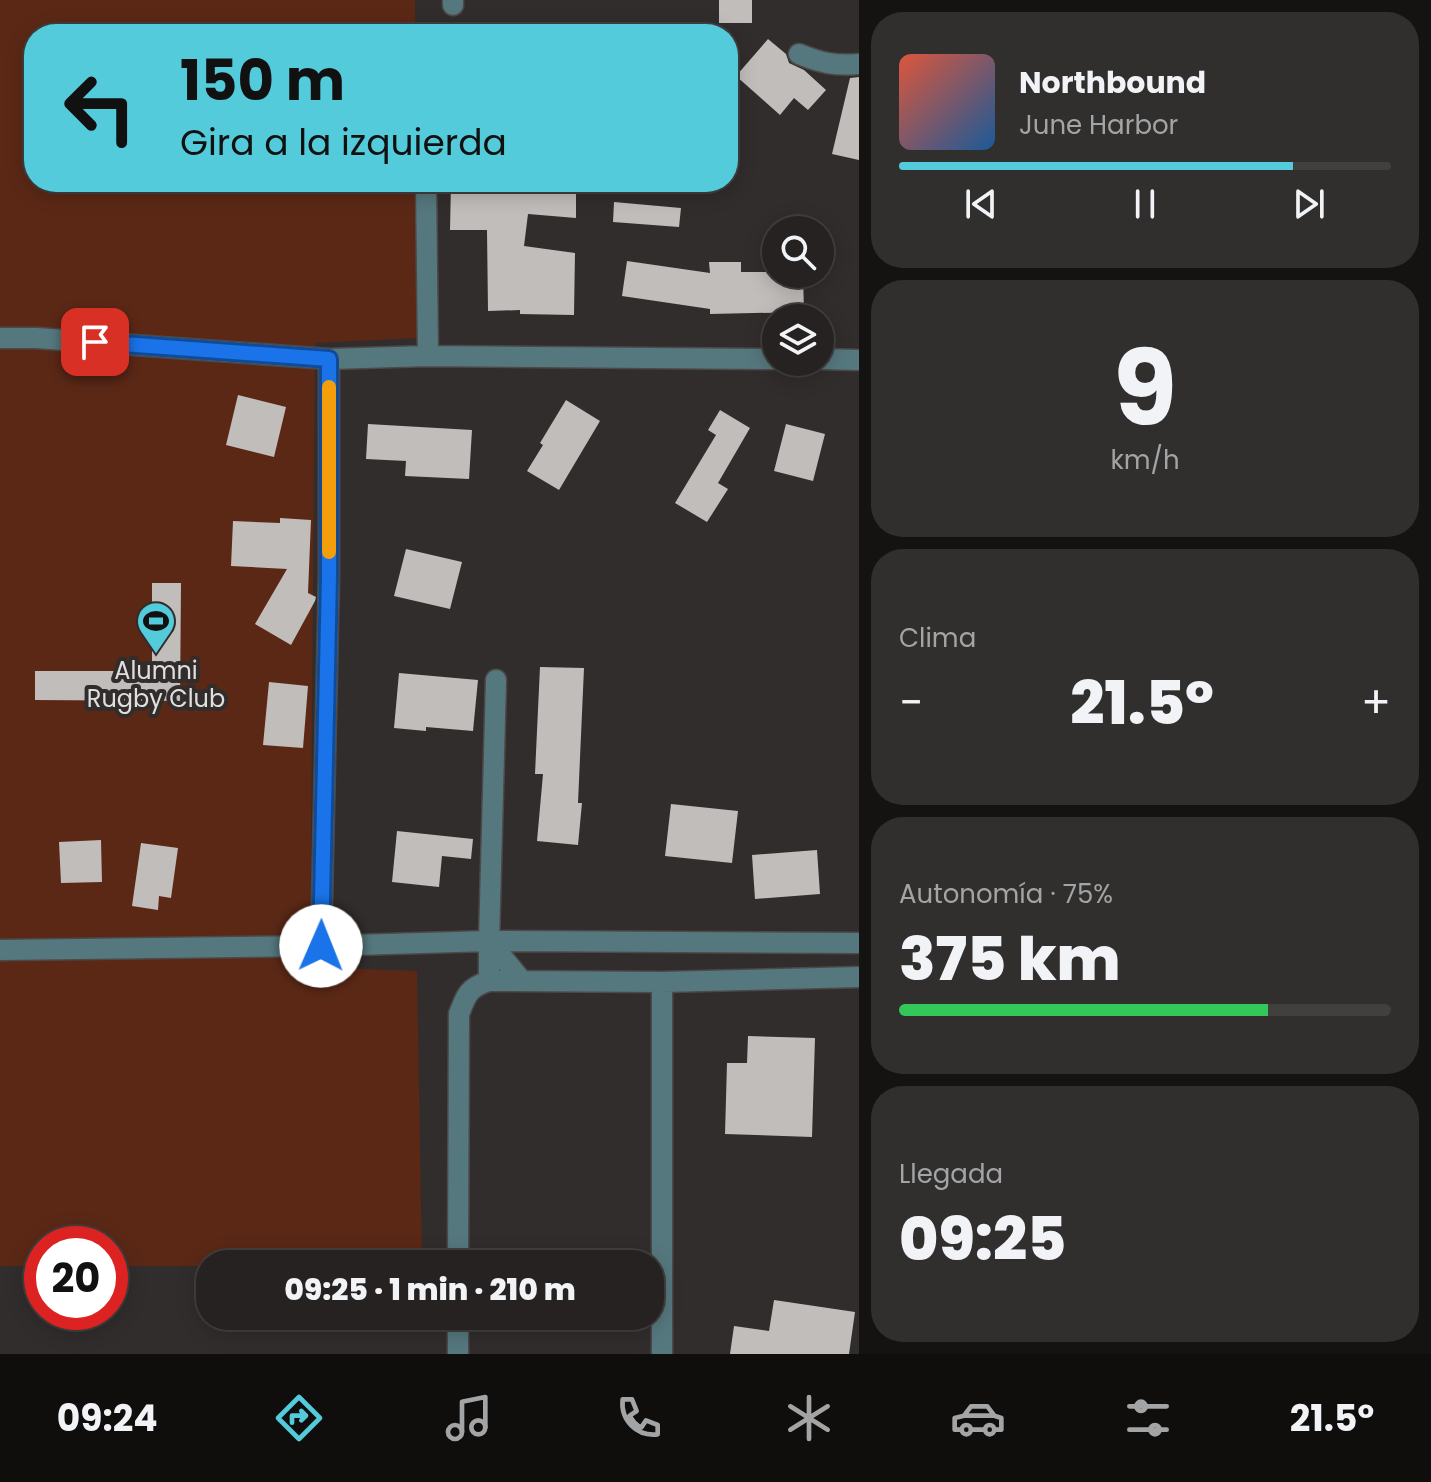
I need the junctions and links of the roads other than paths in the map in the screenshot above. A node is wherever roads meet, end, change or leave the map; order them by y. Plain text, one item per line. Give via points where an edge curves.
1 (799, 54) dead end
2 (859, 64) edge
3 (426, 192) edge
4 (0, 338) edge
5 (428, 356) junction
6 (329, 359) junction
7 (762, 359) edge
8 (834, 359) edge
9 (859, 360) edge
10 (496, 680) dead end
11 (489, 941) junction
12 (859, 943) edge
13 (321, 946) junction
14 (0, 950) edge
15 (859, 977) edge
16 (489, 981) junction
17 (522, 981) junction
18 (662, 982) junction
19 (458, 1250) edge
20 (458, 1330) edge
21 (458, 1354) edge
22 (662, 1354) edge

1 - 2 street via 840,66
3 - 5 street
4 - 6 street
5 - 6 street
5 - 7 street
6 - 13 street
8 - 9 street
10 - 11 street
11 - 12 street
11 - 13 street
11 - 16 street
11 - 17 street
13 - 14 street
15 - 18 street
16 - 17 street
16 - 19 street via 477,984 459,1014
17 - 18 street
18 - 22 street
20 - 21 street

